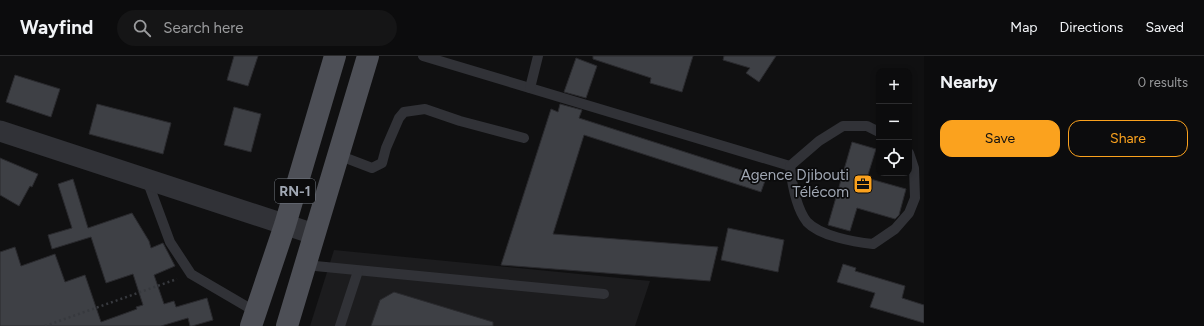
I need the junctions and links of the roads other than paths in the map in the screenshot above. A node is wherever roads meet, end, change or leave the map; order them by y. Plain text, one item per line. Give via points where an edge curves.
1 (335, 56) edge
2 (368, 56) edge
3 (423, 56) edge
4 (538, 56) edge
5 (530, 88) junction
6 (876, 130) edge
7 (0, 131) edge
8 (524, 138) dead end
9 (338, 155) junction
10 (912, 162) edge
11 (790, 166) junction
12 (147, 180) junction
13 (285, 225) junction
14 (314, 234) junction
15 (305, 265) junction
16 (358, 271) junction
17 (604, 294) dead end
18 (253, 319) edge
19 (287, 326) edge
20 (340, 326) edge

1 - 13 main road, RN-1
2 - 9 main road, RN-1
3 - 5 lane
4 - 5 lane
5 - 11 lane
6 - 11 lane via 867,126 843,126 819,141
7 - 12 street
8 - 9 lane via 425,109 404,112 399,118 382,163 372,168
9 - 14 main road, RN-1
10 - 11 lane via 915,198 909,213 895,229 873,244 853,242 818,230 808,222 801,212 791,182
12 - 13 street
12 - 18 lane via 170,242 191,274
13 - 14 street
13 - 18 main road, RN-1
14 - 15 main road, RN-1
15 - 16 lane
15 - 19 main road, RN-1
16 - 17 lane
16 - 20 lane

